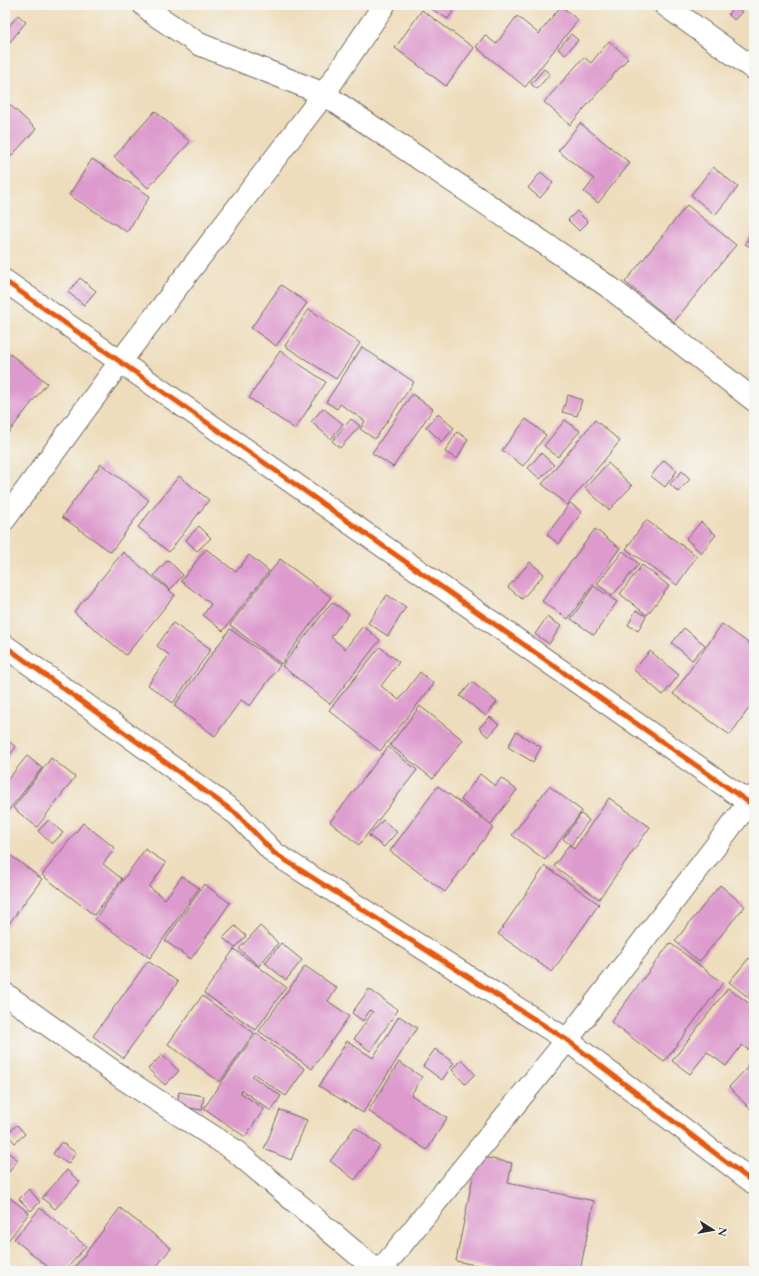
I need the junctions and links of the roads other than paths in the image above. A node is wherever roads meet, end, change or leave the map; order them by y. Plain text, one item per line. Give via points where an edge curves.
1 (144, 5) edge
2 (384, 5) edge
3 (665, 5) edge
4 (754, 69) edge
5 (324, 94) junction
6 (5, 281) edge
7 (120, 362) junction
8 (754, 400) edge
9 (5, 519) edge
10 (5, 646) edge
11 (752, 801) edge
12 (5, 994) edge
13 (567, 1040) junction
14 (754, 1183) edge
15 (377, 1271) edge
16 (380, 1271) edge

1 - 5 street via 199,44
2 - 5 street
3 - 4 street
5 - 7 street
5 - 8 street via 609,287
6 - 7 street
7 - 9 street
7 - 11 street
10 - 13 street via 238,815 274,853
11 - 13 street
12 - 15 street via 124,1079 234,1150
13 - 14 street
13 - 16 street

